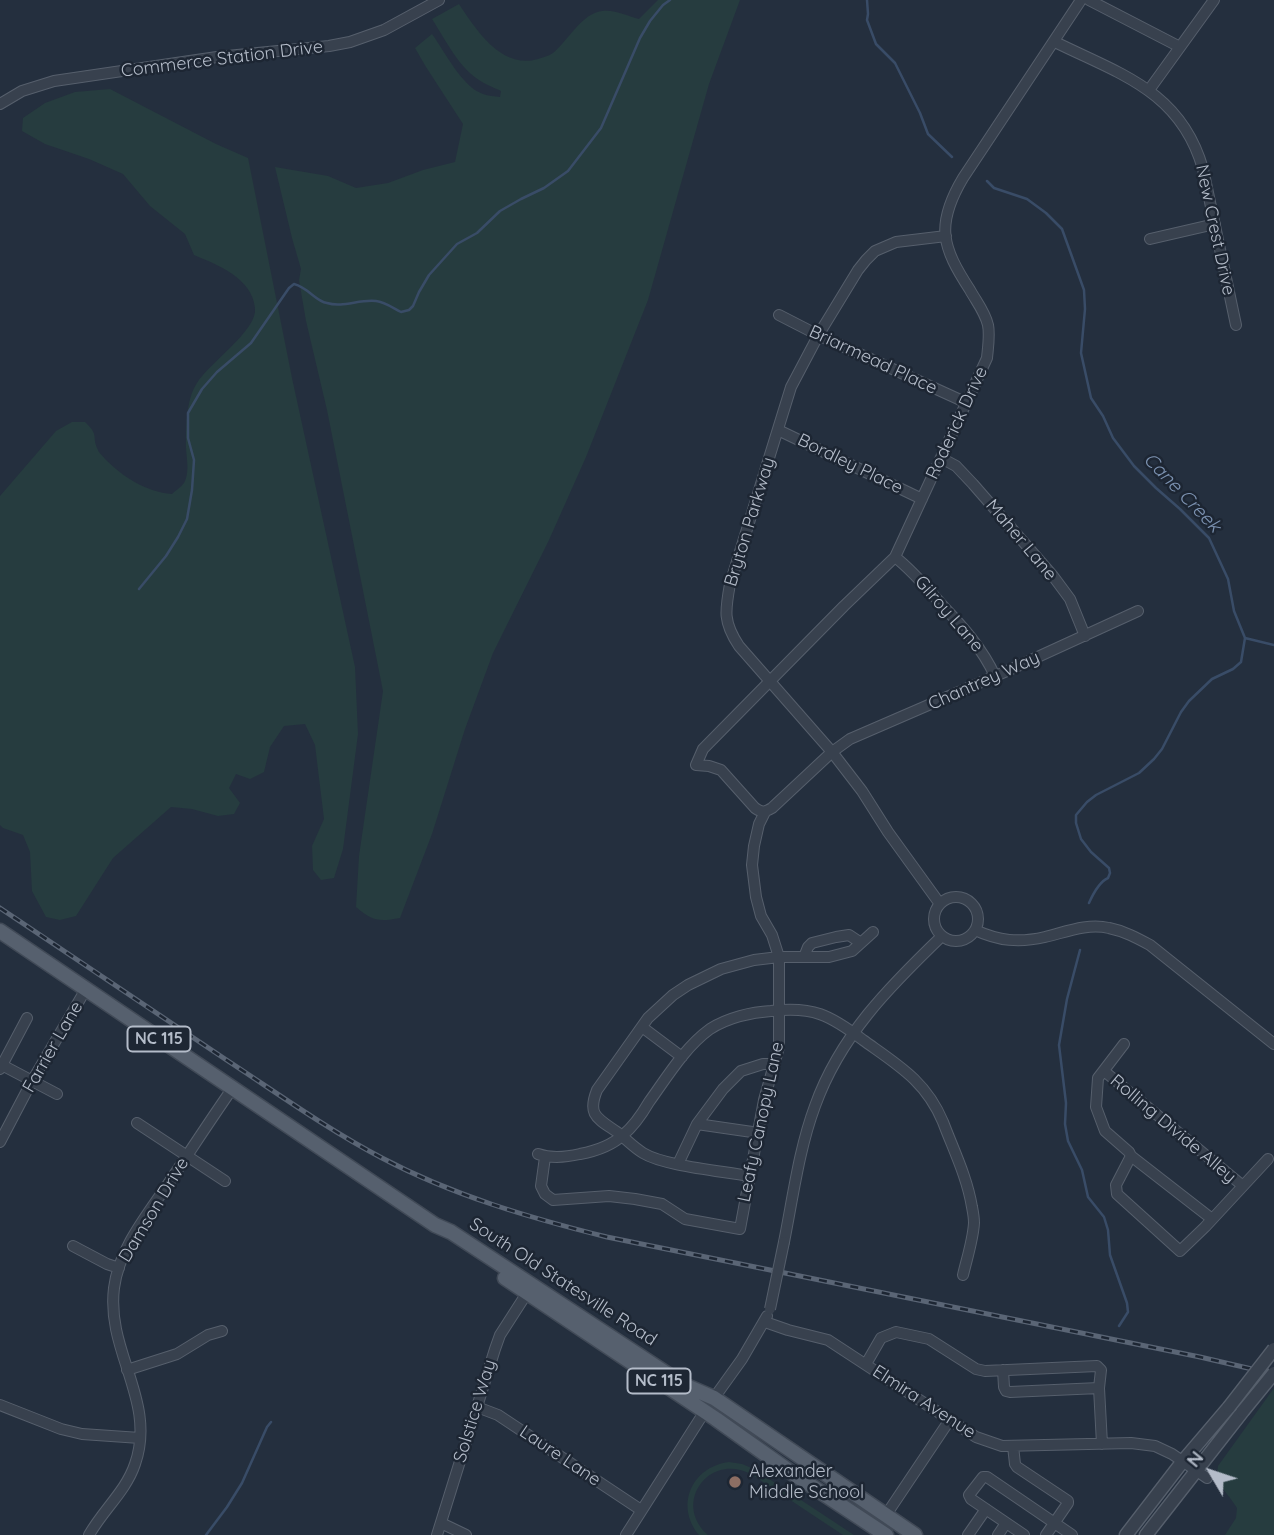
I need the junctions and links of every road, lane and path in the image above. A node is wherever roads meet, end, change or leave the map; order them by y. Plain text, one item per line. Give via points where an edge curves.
1 (439, 0) edge
2 (1081, 0) edge
3 (1089, 0) edge
4 (1214, 0) edge
5 (1055, 42) junction
6 (1180, 47) junction
7 (1149, 90) junction
8 (0, 104) edge
9 (1215, 224) junction
10 (946, 236) junction
11 (1150, 239) dead end
12 (779, 316) dead end
13 (1236, 325) dead end
14 (818, 335) junction
15 (967, 403) junction
16 (778, 430) junction
17 (941, 458) junction
18 (922, 499) junction
19 (895, 557) junction
20 (1138, 611) dead end
21 (1085, 636) junction
22 (995, 676) junction
23 (770, 681) junction
24 (832, 752) junction
25 (765, 812) junction
26 (940, 904) junction
27 (975, 930) junction
28 (0, 931) edge
29 (873, 932) dead end
30 (942, 936) junction
31 (861, 943) junction
32 (779, 957) junction
33 (804, 957) junction
34 (86, 989) junction
35 (780, 1010) junction
36 (27, 1018) dead end
37 (642, 1027) junction
38 (853, 1032) junction
39 (1124, 1044) dead end
40 (1274, 1044) edge
41 (682, 1057) junction
42 (775, 1064) junction
43 (1, 1066) edge
44 (1104, 1071) junction
45 (32, 1081) junction
46 (232, 1088) junction
47 (57, 1094) dead end
48 (137, 1123) dead end
49 (697, 1124) junction
50 (759, 1133) junction
51 (623, 1136) junction
52 (0, 1142) edge
53 (187, 1156) junction
54 (1131, 1156) junction
55 (1268, 1159) dead end
56 (678, 1164) junction
57 (749, 1176) junction
58 (225, 1181) dead end
59 (1243, 1186) junction
60 (1213, 1219) junction
61 (435, 1225) junction
62 (73, 1246) dead end
63 (119, 1268) junction
64 (963, 1275) dead end
65 (527, 1293) junction
66 (765, 1322) junction
67 (222, 1331) dead end
68 (1274, 1349) edge
69 (619, 1355) junction
70 (866, 1364) junction
71 (127, 1370) junction
72 (1003, 1370) junction
73 (1274, 1373) edge
74 (1099, 1388) junction
75 (714, 1398) junction
76 (0, 1405) edge
77 (477, 1407) junction
78 (705, 1411) junction
79 (949, 1421) junction
80 (141, 1438) junction
81 (779, 1442) junction
82 (1102, 1444) junction
83 (1013, 1446) junction
84 (1183, 1461) junction
85 (1202, 1474) junction
86 (986, 1509) junction
87 (641, 1510) junction
88 (886, 1515) junction
89 (440, 1522) junction
90 (1055, 1522) junction
91 (1006, 1523) junction
92 (89, 1535) edge
93 (438, 1535) edge
94 (466, 1535) edge
95 (626, 1535) edge
96 (886, 1535) edge
97 (915, 1535) edge
98 (968, 1535) edge
99 (998, 1535) edge
100 (1024, 1535) edge
101 (1046, 1535) edge
102 (1072, 1535) edge
103 (1126, 1535) edge
104 (1146, 1535) edge

1 - 8 street, Commerce Station Drive via 351,42 54,81
2 - 5 street, Roderick Drive
3 - 6 street
4 - 6 street
5 - 7 street, New Crest Drive
5 - 10 street, Roderick Drive via 958,187 946,216
6 - 7 street
7 - 9 street, New Crest Drive via 1173,111 1192,138
9 - 11 street
9 - 13 street, New Crest Drive
10 - 14 street, Bryton Parkway via 896,242 875,251
10 - 15 street, Roderick Drive via 949,254 988,324 987,358
12 - 14 street, Briarmead Place
14 - 15 street, Briarmead Place
14 - 16 street, Bryton Parkway via 791,387
15 - 17 street, Roderick Drive
16 - 18 street, Bordley Place
16 - 23 street, Bryton Parkway via 726,605 729,632
17 - 18 street, Roderick Drive
17 - 21 street, Maher Lane via 973,484 1053,576 1070,599
18 - 19 street, Roderick Drive
19 - 22 street, Gilroy Lane via 976,643
19 - 23 street, Roderick Drive
20 - 21 street, Chantrey Way
21 - 22 street, Chantrey Way
22 - 24 street, Chantrey Way via 850,739
23 - 24 street, Bryton Parkway
23 - 25 street, Roderick Drive via 703,749 696,765 721,770 755,808
24 - 25 street, Chantrey Way
24 - 26 street, Bryton Parkway
25 - 32 street, Leafy Canopy Lane via 752,864 761,916
26 - 27 street via 959,898 971,904 978,916
26 - 30 street via 934,922
27 - 30 street via 958,942
27 - 40 street via 1006,941 1091,926 1133,935
28 - 34 main road, South Old Statesville Road / NC 115
29 - 31 street
30 - 38 street via 901,975
31 - 33 street via 829,957
31 - 33 street via 849,935 836,937 812,943
32 - 33 street
32 - 35 street, Leafy Canopy Lane
32 - 37 street via 721,969 688,985
34 - 45 street, Farrier Lane
34 - 46 main road, South Old Statesville Road / NC 115
35 - 38 street via 825,1015
35 - 41 street via 728,1020 710,1029
35 - 42 street, Leafy Canopy Lane
36 - 43 street
37 - 41 street
37 - 51 street via 592,1103 599,1120
38 - 64 street via 916,1079 937,1108 968,1185 974,1221
38 - 66 street, bridge via 814,1106
39 - 44 street
41 - 51 street
42 - 49 street via 741,1071
42 - 50 street, Leafy Canopy Lane
43 - 45 street
44 - 54 street via 1098,1079 1096,1107 1105,1131
44 - 59 street, Rolling Divide Alley
45 - 47 street
45 - 52 street, Farrier Lane
46 - 53 street, Damson Drive
46 - 61 main road, South Old Statesville Road / NC 115
48 - 53 street
49 - 50 street
49 - 56 street
50 - 57 street, Leafy Canopy Lane
51 - 56 street via 644,1154
51 - 57 street, Leafy Canopy Lane via 595,1151 568,1157 542,1155 545,1194 553,1200 635,1199 662,1204 685,1219 740,1229
53 - 58 street
53 - 63 street, Damson Drive via 133,1237
54 - 60 street
54 - 60 street via 1116,1185 1117,1194 1180,1251
55 - 59 street
56 - 57 street
59 - 60 street
61 - 65 main road, South Old Statesville Road / NC 115 via 446,1240
61 - 75 main road, South Old Statesville Road / NC 115 via 684,1385
62 - 63 street
63 - 71 street, Damson Drive via 113,1320
65 - 69 main road, South Old Statesville Road / NC 115
65 - 77 street, Solstice Way via 500,1335
66 - 70 street, Elmira Avenue via 828,1340
66 - 75 street
67 - 71 street via 177,1354
68 - 84 street, bridge
69 - 75 main road via 702,1401
69 - 78 main road, South Old Statesville Road / NC 115
70 - 72 street via 881,1338 896,1332 929,1339 976,1369
70 - 79 street, Elmira Avenue
71 - 80 street, Damson Drive via 140,1409
72 - 74 street via 1004,1387 1010,1392
72 - 74 street via 1097,1366 1101,1370
73 - 85 street, bridge
74 - 82 street
75 - 81 main road, South Old Statesville Road / NC 115
76 - 80 street via 82,1434
77 - 87 street, Laure Lane via 498,1415
77 - 89 street, Solstice Way
78 - 81 main road via 718,1411 762,1440
78 - 87 street
78 - 96 main road, South Old Statesville Road / NC 115
79 - 83 street, Elmira Avenue via 976,1437
79 - 88 street
80 - 92 street, Damson Drive via 132,1474
81 - 88 main road, South Old Statesville Road / NC 115
82 - 83 street, Elmira Avenue
82 - 84 street, Elmira Avenue via 1155,1446
83 - 90 street via 1017,1467 1068,1501
84 - 85 street, Elmira Avenue
84 - 103 street
85 - 104 street
86 - 90 street via 970,1497 985,1476
86 - 91 street
86 - 98 street
87 - 95 street
88 - 97 main road, South Old Statesville Road / NC 115
89 - 93 street, Solstice Way
89 - 94 street
90 - 101 street
90 - 102 street
91 - 99 street
91 - 100 street

